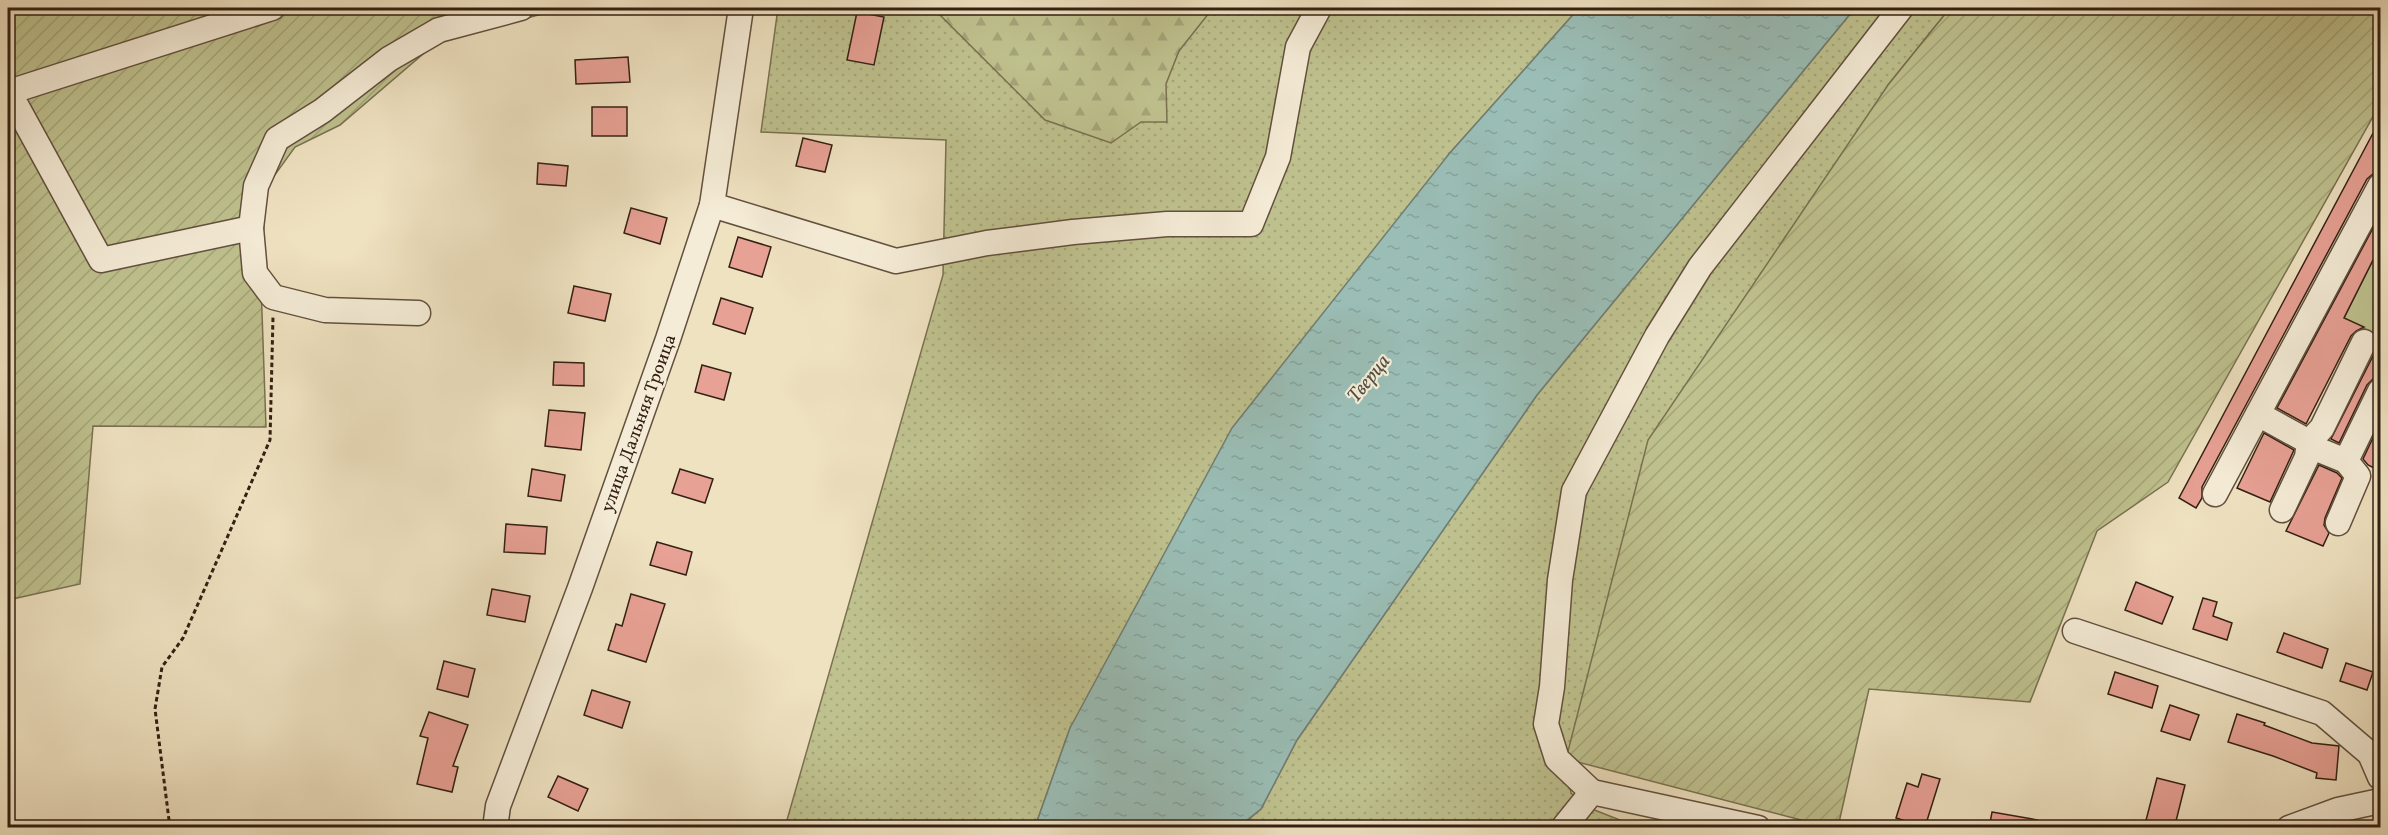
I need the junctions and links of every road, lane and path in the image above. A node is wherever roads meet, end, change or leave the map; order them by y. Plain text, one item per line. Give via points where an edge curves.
1 (272, 8) edge
2 (521, 8) edge
3 (741, 8) edge
4 (1319, 8) edge
5 (1901, 8) edge
6 (8, 91) edge
7 (2380, 186) edge
8 (712, 206) junction
9 (251, 228) junction
10 (273, 297) junction
11 (418, 313) dead end
12 (2364, 342) dead end
13 (2380, 391) edge
14 (2258, 414) junction
15 (2309, 442) junction
16 (2346, 461) junction
17 (2216, 494) dead end
18 (2282, 510) dead end
19 (2338, 523) dead end
20 (2075, 631) dead end
21 (2380, 777) edge
22 (1593, 792) junction
23 (2380, 801) edge
24 (170, 828) edge
25 (495, 828) edge
26 (1563, 828) edge
27 (1758, 828) edge
28 (2289, 828) edge

1 - 6 street
2 - 9 street via 439,30 389,59 322,111 277,139 256,186
3 - 8 street, улица Дальняя Троица
4 - 8 street via 1298,47 1278,157 1251,224 1167,224 1074,232 987,243 896,261
5 - 22 street via 1700,267 1657,336 1574,492 1560,580 1546,724 1557,759
6 - 9 street via 101,260
7 - 14 street
8 - 25 street, улица Дальняя Троица via 584,576 498,806
9 - 10 street via 255,273
10 - 11 street via 325,310
10 - 24 path via 270,440 183,638 162,667 155,709
12 - 15 street via 2322,428
13 - 16 street
14 - 15 street
14 - 17 street
15 - 16 street
15 - 18 street via 2307,457
16 - 19 street via 2358,476
20 - 21 street via 2322,713 2370,754
22 - 26 street
22 - 27 street
23 - 28 street via 2338,810

